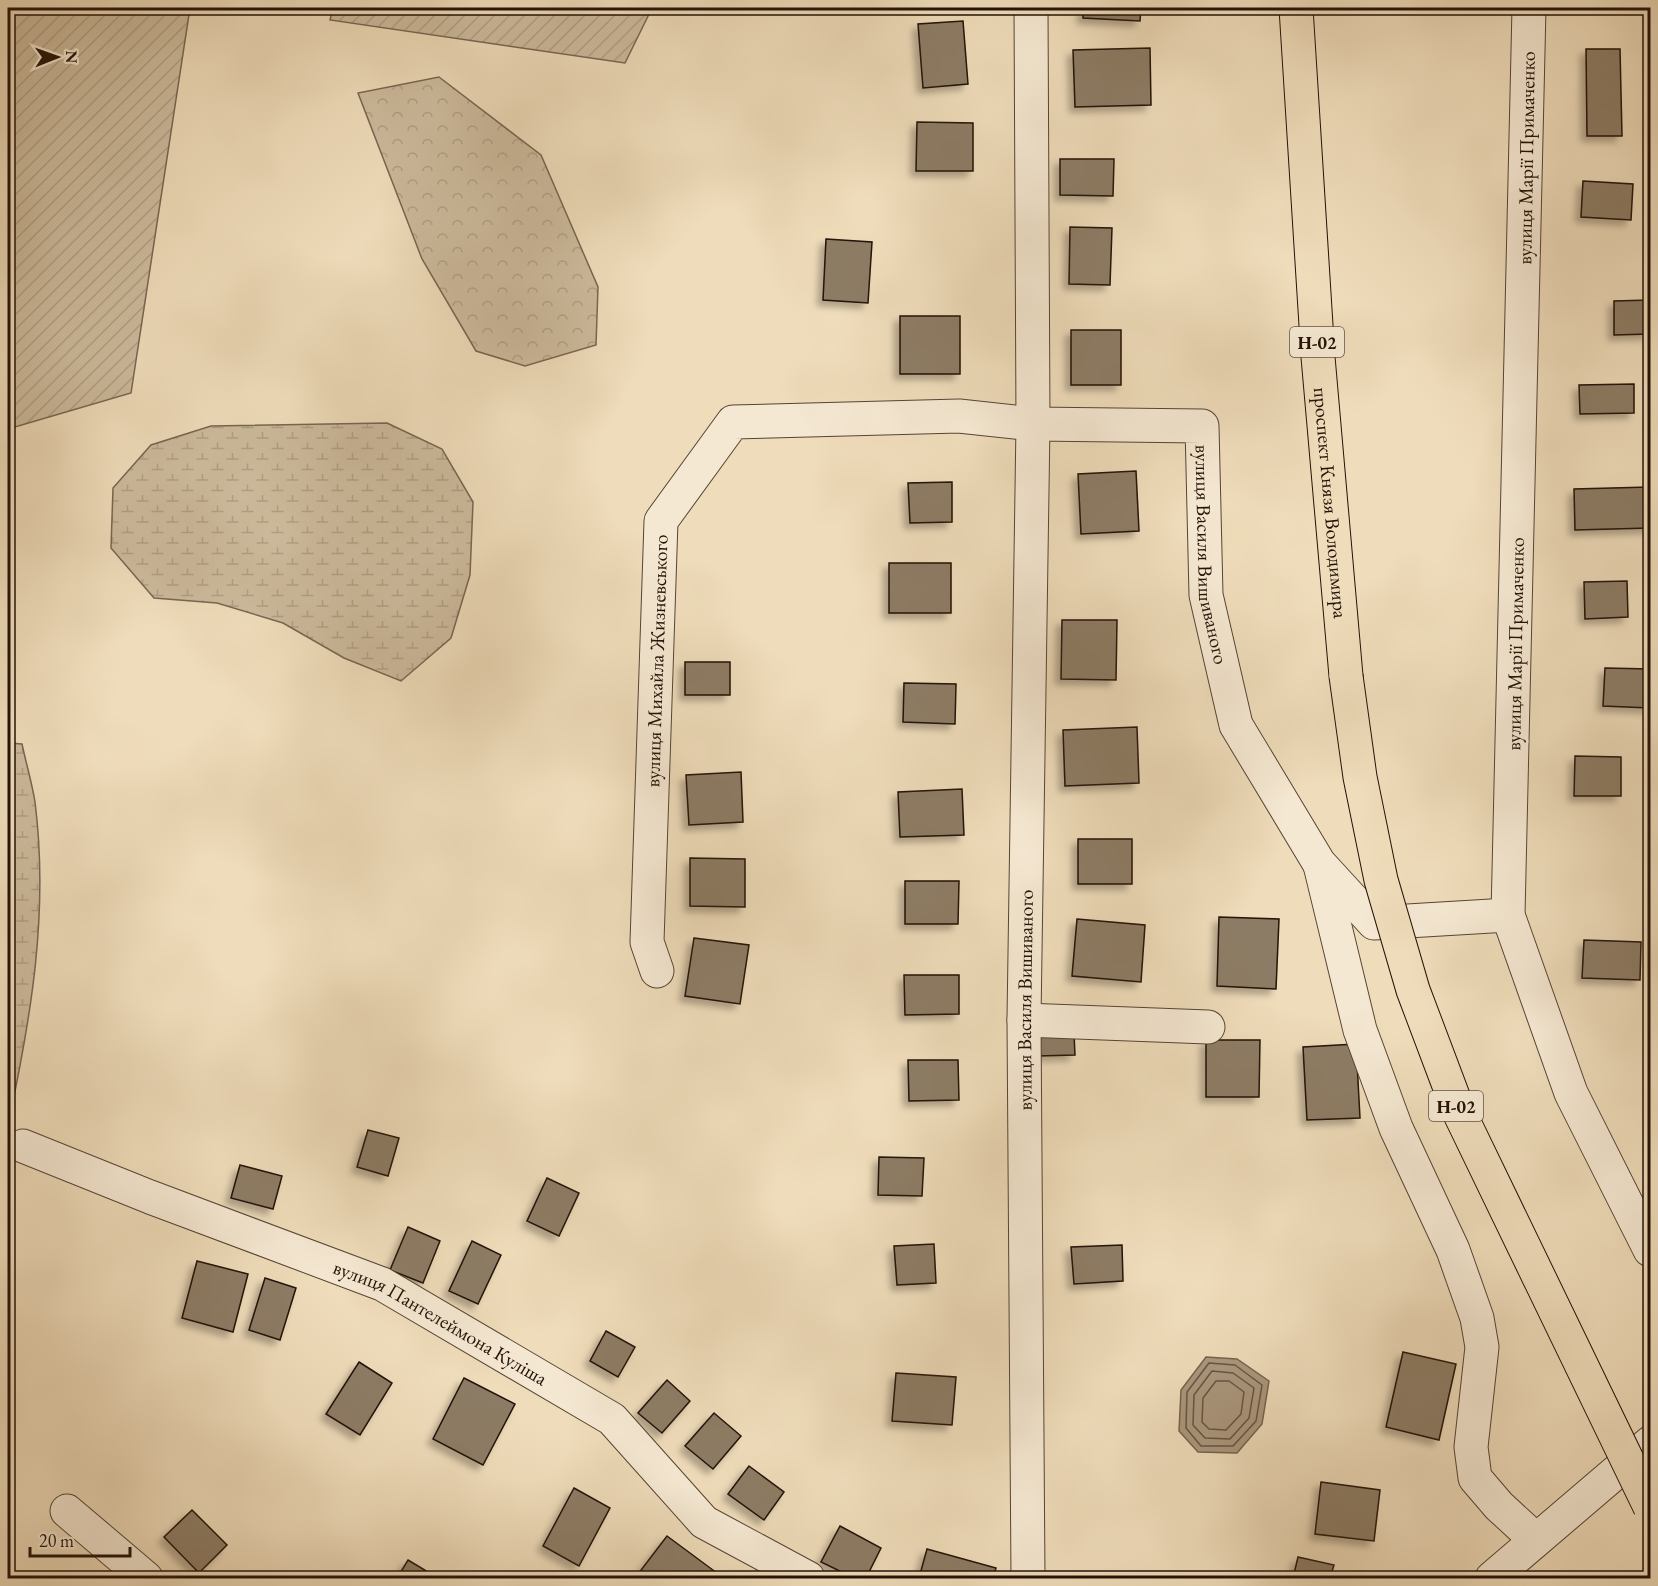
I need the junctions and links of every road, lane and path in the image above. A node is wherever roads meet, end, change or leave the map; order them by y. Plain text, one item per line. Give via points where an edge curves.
1 (1030, 8) edge
2 (1296, 8) edge
3 (1529, 8) edge
4 (1034, 424) junction
5 (1319, 863) junction
6 (1508, 915) junction
7 (657, 971) dead end
8 (1024, 1020) junction
9 (1208, 1027) dead end
10 (23, 1146) dead end
11 (1650, 1250) edge
12 (1650, 1443) edge
13 (1650, 1507) edge
14 (67, 1511) dead end
15 (1536, 1540) junction
16 (146, 1578) edge
17 (808, 1578) edge
18 (1028, 1578) edge
19 (1492, 1578) edge

1 - 4 street, вулиця Василя Вишиваного
2 - 13 main road, проспект Князя Володимира / Н-02, bridge via 1318,357 1346,676 1360,777 1381,880 1413,990 1459,1112
3 - 6 street, вулиця Марії Примаченко
4 - 5 street, вулиця Василя Вишиваного via 1202,426 1206,595 1236,725
4 - 7 street, вулиця Михайла Жизневського via 959,416 734,422 661,521 647,942
4 - 8 street, вулиця Василя Вишиваного
5 - 6 street, вулиця Василя Вишиваного via 1374,923
5 - 15 street via 1360,1030 1396,1128 1453,1250 1477,1318 1482,1347 1471,1447 1475,1478
6 - 11 street, вулиця Марії Примаченко via 1571,1093
8 - 9 street
8 - 18 street, вулиця Василя Вишиваного
10 - 17 street, вулиця Пантелеймона Куліша via 382,1284 612,1419 704,1522
12 - 15 street
14 - 16 street
15 - 19 street

